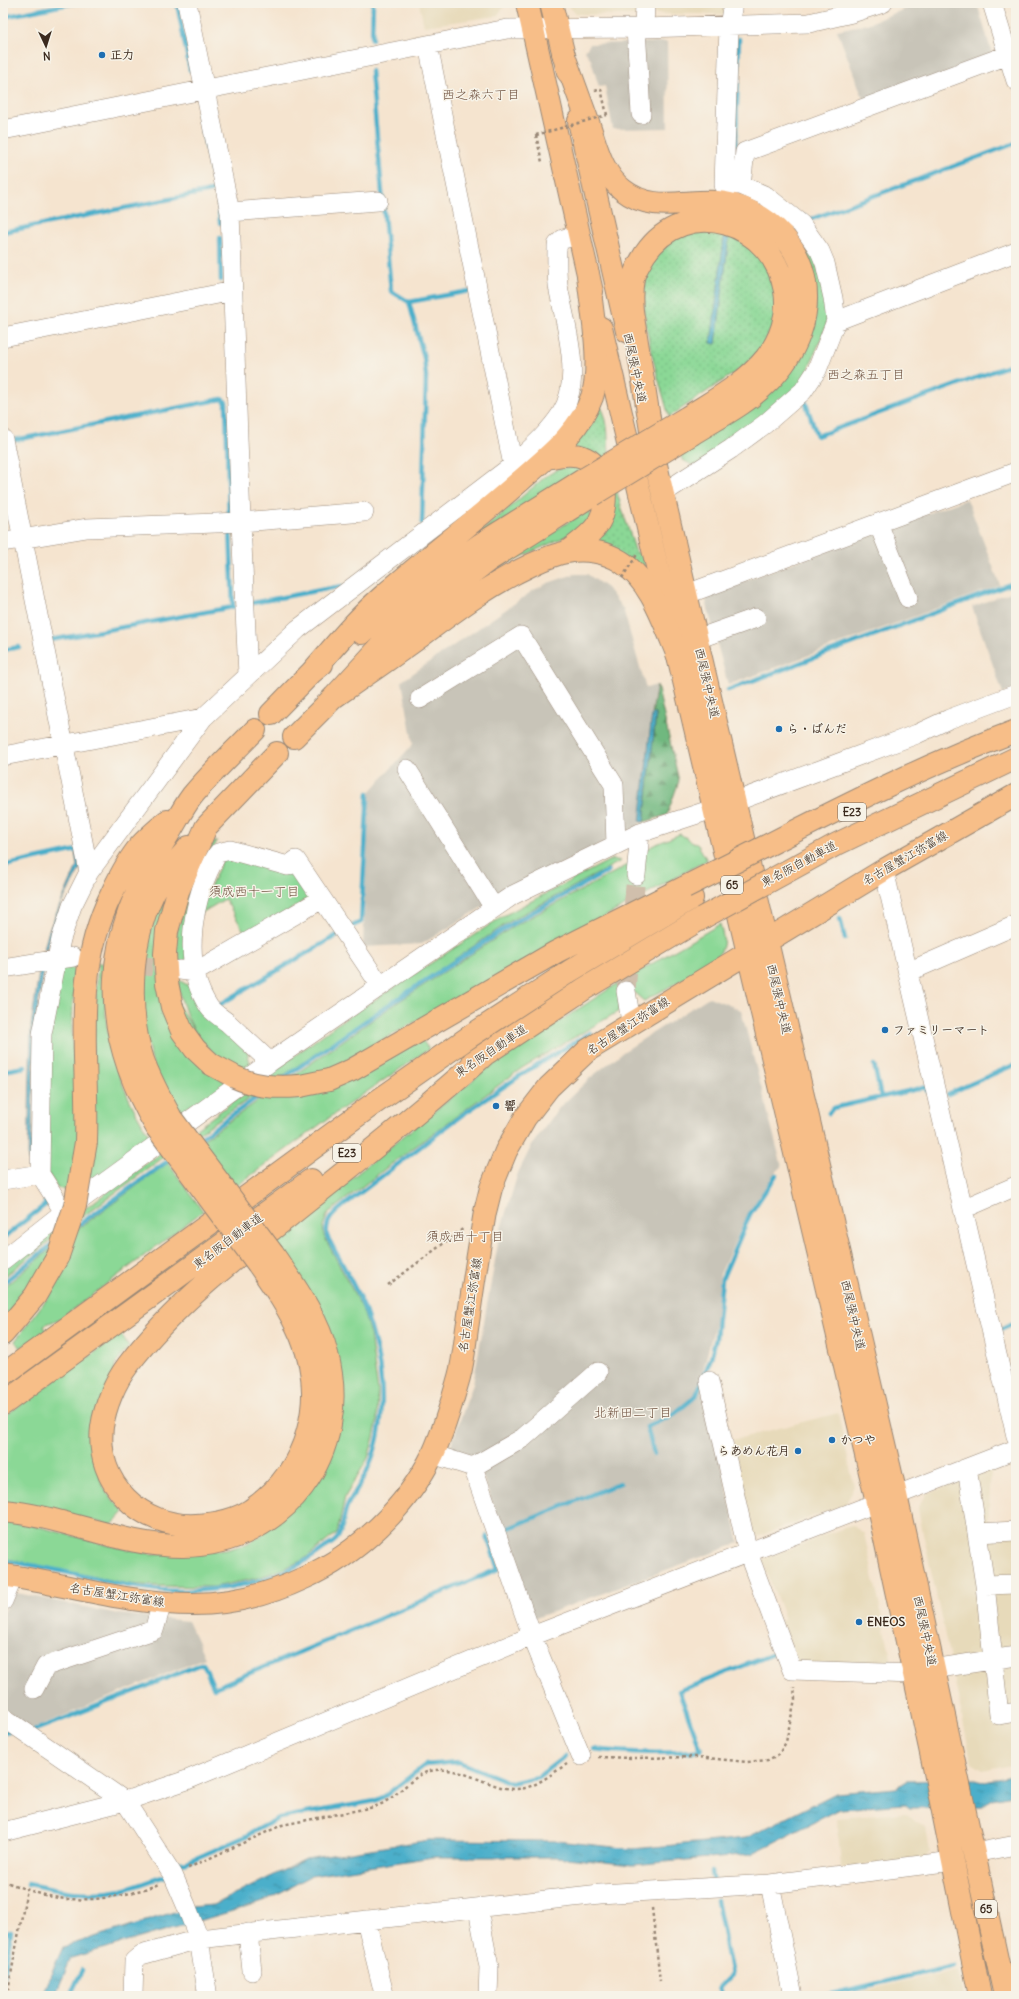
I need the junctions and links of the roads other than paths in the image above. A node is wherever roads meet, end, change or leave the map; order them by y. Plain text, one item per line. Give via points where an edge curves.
1 (187, 3) edge
2 (527, 3) edge
3 (551, 3) edge
4 (645, 3) edge
5 (733, 3) edge
6 (884, 3) edge
7 (992, 3) edge
8 (729, 26) junction
9 (533, 28) junction
10 (558, 28) junction
11 (640, 28) junction
12 (428, 45) junction
13 (563, 53) junction
14 (1012, 54) edge
15 (1016, 81) edge
16 (205, 90) junction
17 (641, 114) dead end
18 (3, 130) edge
19 (741, 185) junction
20 (378, 201) dead end
21 (230, 212) junction
22 (579, 235) junction
23 (1016, 252) edge
24 (588, 274) junction
25 (233, 292) junction
26 (836, 321) junction
27 (3, 337) edge
28 (689, 426) junction
29 (3, 438) edge
30 (546, 458) junction
31 (513, 465) junction
32 (656, 465) junction
33 (1016, 472) edge
34 (589, 487) junction
35 (663, 493) junction
36 (3, 506) edge
37 (364, 512) dead end
38 (240, 522) junction
39 (878, 523) junction
40 (12, 541) edge
41 (568, 551) junction
42 (687, 594) junction
43 (908, 598) dead end
44 (756, 618) dead end
45 (697, 639) junction
46 (679, 658) junction
47 (310, 673) junction
48 (248, 675) junction
49 (1016, 694) edge
50 (334, 697) junction
51 (420, 699) dead end
52 (271, 714) dead end
53 (203, 718) junction
54 (255, 730) dead end
55 (1016, 732) edge
56 (294, 737) dead end
57 (57, 746) junction
58 (277, 753) dead end
59 (3, 756) edge
60 (1016, 758) edge
61 (407, 769) dead end
62 (1016, 795) edge
63 (192, 797) junction
64 (724, 805) junction
65 (206, 827) junction
66 (640, 833) junction
67 (616, 845) junction
68 (884, 870) junction
69 (89, 872) junction
70 (636, 874) tunnel mouth
71 (689, 892) junction
72 (322, 899) junction
73 (494, 908) junction
74 (1016, 925) edge
75 (766, 941) junction
76 (747, 952) junction
77 (65, 958) junction
78 (3, 968) edge
79 (188, 971) junction
80 (908, 972) junction
81 (380, 986) junction
82 (626, 991) tunnel mouth
83 (631, 1022) junction
84 (484, 1055) junction
85 (270, 1062) junction
86 (164, 1123) junction
87 (40, 1174) junction
88 (3, 1180) edge
89 (1016, 1186) edge
90 (963, 1209) junction
91 (64, 1212) junction
92 (266, 1259) junction
93 (3, 1260) edge
94 (3, 1334) edge
95 (598, 1372) dead end
96 (3, 1375) edge
97 (709, 1381) dead end
98 (3, 1404) edge
99 (1016, 1436) edge
100 (1016, 1449) edge
101 (432, 1454) junction
102 (473, 1468) junction
103 (967, 1468) junction
104 (886, 1499) junction
105 (3, 1511) edge
106 (1016, 1532) edge
107 (977, 1533) junction
108 (748, 1553) junction
109 (8, 1576) edge
110 (1016, 1584) edge
111 (985, 1585) junction
112 (3, 1601) edge
113 (162, 1604) junction
114 (532, 1636) junction
115 (1016, 1656) edge
116 (992, 1660) junction
117 (924, 1671) junction
118 (34, 1689) dead end
119 (1016, 1712) edge
120 (3, 1716) edge
121 (581, 1756) road end
122 (125, 1801) junction
123 (3, 1832) edge
124 (1016, 1845) edge
125 (974, 1853) junction
126 (953, 1861) junction
127 (770, 1884) junction
128 (478, 1909) junction
129 (366, 1920) junction
130 (196, 1933) junction
131 (248, 1933) junction
132 (252, 1971) dead end
133 (207, 1991) dead end
134 (384, 1994) dead end
135 (133, 1996) edge
136 (488, 1996) edge
137 (793, 1996) edge
138 (980, 1996) edge
139 (1005, 1996) edge

1 - 16 street
2 - 9 main road, 西尾張中央道 / 65
3 - 10 main road, 西尾張中央道 / 65
4 - 11 street
5 - 8 street
6 - 8 street via 810,23
7 - 14 street
8 - 11 street
8 - 19 street via 724,185
9 - 10 street
9 - 12 street via 507,29
9 - 22 main road, 西尾張中央道 / 65
10 - 11 street
10 - 13 main road, 西尾張中央道 / 65
11 - 17 street
12 - 16 street
12 - 31 street
13 - 28 main road via 599,155 612,179 622,189 632,197 660,205 705,201 720,202 746,210 775,227 794,252 802,268 806,286 806,309 800,338 791,354 769,382 755,394
13 - 32 main road, 西尾張中央道 / 65
14 - 15 street
14 - 19 street via 745,152
16 - 18 street
16 - 21 street
19 - 26 street via 779,205 801,224 810,236 825,263
20 - 21 street
21 - 25 street
22 - 24 main road, 西尾張中央道 / 65
22 - 31 street via 563,239 557,245 558,290 568,328 571,372 569,396 562,413 546,434
23 - 26 street
24 - 30 main road via 596,354 596,378 592,396 586,412 576,427
24 - 46 main road, 西尾張中央道 / 65
25 - 27 street
25 - 38 street
26 - 35 street via 817,370 803,391 766,424
28 - 32 main road via 753,372 775,345 783,329 786,297 777,264 769,250 757,239 731,225 694,222 676,227 661,235 650,247 633,277 632,311
28 - 34 main road, bridge
29 - 40 street
30 - 41 main road via 562,455 586,458 600,475 604,489 604,512 598,523 590,534
30 - 47 main road via 382,597
31 - 48 street via 298,629
32 - 35 main road, 西尾張中央道 / 65
33 - 39 street
34 - 47 main road via 525,515 439,574
34 - 50 main road via 405,623
35 - 42 main road, 西尾張中央道 / 65
36 - 40 street
37 - 38 street
38 - 40 street via 87,528
38 - 48 street
39 - 42 street
39 - 43 street
40 - 57 street
41 - 46 main road via 605,554 621,561 633,571 653,601
41 - 50 main road via 498,581
42 - 45 main road, 西尾張中央道 / 65
44 - 45 street
45 - 64 main road, 西尾張中央道 / 65
46 - 64 main road, 西尾張中央道 / 65
47 - 52 main road
48 - 53 street
49 - 64 street via 917,734
50 - 56 main road
51 - 67 street via 521,636 614,785
53 - 57 street
53 - 69 street
54 - 63 main road
55 - 71 main road, 東名阪自動車道 / E23, bridge
57 - 59 street
57 - 69 street
58 - 65 main road
60 - 84 main road, 東名阪自動車道 / E23, bridge via 837,844 702,918 584,989
61 - 73 street
62 - 68 main road, 名古屋蟹江弥富線
63 - 86 main road via 141,881 128,911 116,957 114,1001 120,1046 135,1088
63 - 94 main road, bridge via 140,846 121,873 96,930 86,981 86,1142 75,1206 58,1256 35,1296
64 - 66 street
64 - 75 main road, 西尾張中央道 / 65
64 - 76 main road, 西尾張中央道 / 65
65 - 71 main road, bridge via 171,910 167,931 165,954 172,1008 182,1031 211,1064 259,1086 300,1086 329,1080 352,1070 556,952
65 - 86 main road via 158,885 143,921 137,944 132,988 134,1011 143,1059
66 - 67 street
66 - 70 street
67 - 73 street via 513,895
68 - 75 main road, 名古屋蟹江弥富線
68 - 80 street
69 - 77 street via 72,906 61,938
71 - 96 main road, 東名阪自動車道 / E23 via 472,1035 369,1107
72 - 79 street
72 - 79 street via 296,860 288,866 230,850 218,853 200,893 195,919 193,963
72 - 81 street
73 - 81 street
74 - 80 street
75 - 76 main road, 名古屋蟹江弥富線
75 - 104 main road, 西尾張中央道 / 65
76 - 83 main road, 名古屋蟹江弥富線
76 - 104 main road, 西尾張中央道 / 65
77 - 78 street
77 - 87 street via 42,1034
79 - 85 street via 209,1008
80 - 90 street
81 - 85 street
82 - 83 street
83 - 101 main road, 名古屋蟹江弥富線 via 588,1050 549,1087 525,1118 506,1151 491,1188 485,1212 460,1375
84 - 92 main road via 433,1101 226,1266 162,1326 128,1366 117,1382 102,1427 104,1457 109,1474 126,1498 138,1510 154,1519 172,1524 191,1525 228,1521 245,1513 274,1491 299,1457 310,1428 313,1411 308,1356
84 - 98 main road, 東名阪自動車道 / E23
85 - 91 street
86 - 92 main road, bridge
87 - 88 street
87 - 91 street
89 - 90 street
90 - 99 street
91 - 93 street
92 - 105 main road via 300,1293 319,1329 328,1355 333,1391 330,1429 321,1457 306,1482 282,1510 254,1530 239,1537 184,1546 136,1542
95 - 102 street via 522,1438
97 - 108 street
100 - 103 street
101 - 102 street
101 - 113 main road, 名古屋蟹江弥富線 via 412,1488 388,1517 353,1550 321,1571 289,1585 239,1599 196,1604
102 - 114 street
103 - 104 street
103 - 107 street
104 - 108 street
104 - 117 main road, 西尾張中央道 / 65
106 - 107 street
107 - 111 street
108 - 114 street
108 - 117 street via 792,1670
109 - 112 street
109 - 113 main road, 名古屋蟹江弥富線
110 - 111 street
111 - 116 street
113 - 118 street via 154,1630 46,1666
114 - 121 street
114 - 122 street via 187,1780
115 - 116 street
116 - 117 street
116 - 119 street via 999,1715
117 - 125 main road, 西尾張中央道 / 65 via 956,1766
117 - 126 main road, 西尾張中央道 / 65 via 934,1767
120 - 122 street
122 - 123 street
122 - 130 street via 173,1877
124 - 125 street
125 - 139 main road, 西尾張中央道 / 65
126 - 127 street
126 - 138 main road, 西尾張中央道 / 65
127 - 128 street via 600,1894
127 - 137 street
128 - 129 street
128 - 136 street via 489,1967
129 - 131 street
129 - 134 street
130 - 131 street
130 - 133 street
130 - 135 street via 141,1955 134,1961
131 - 132 street

